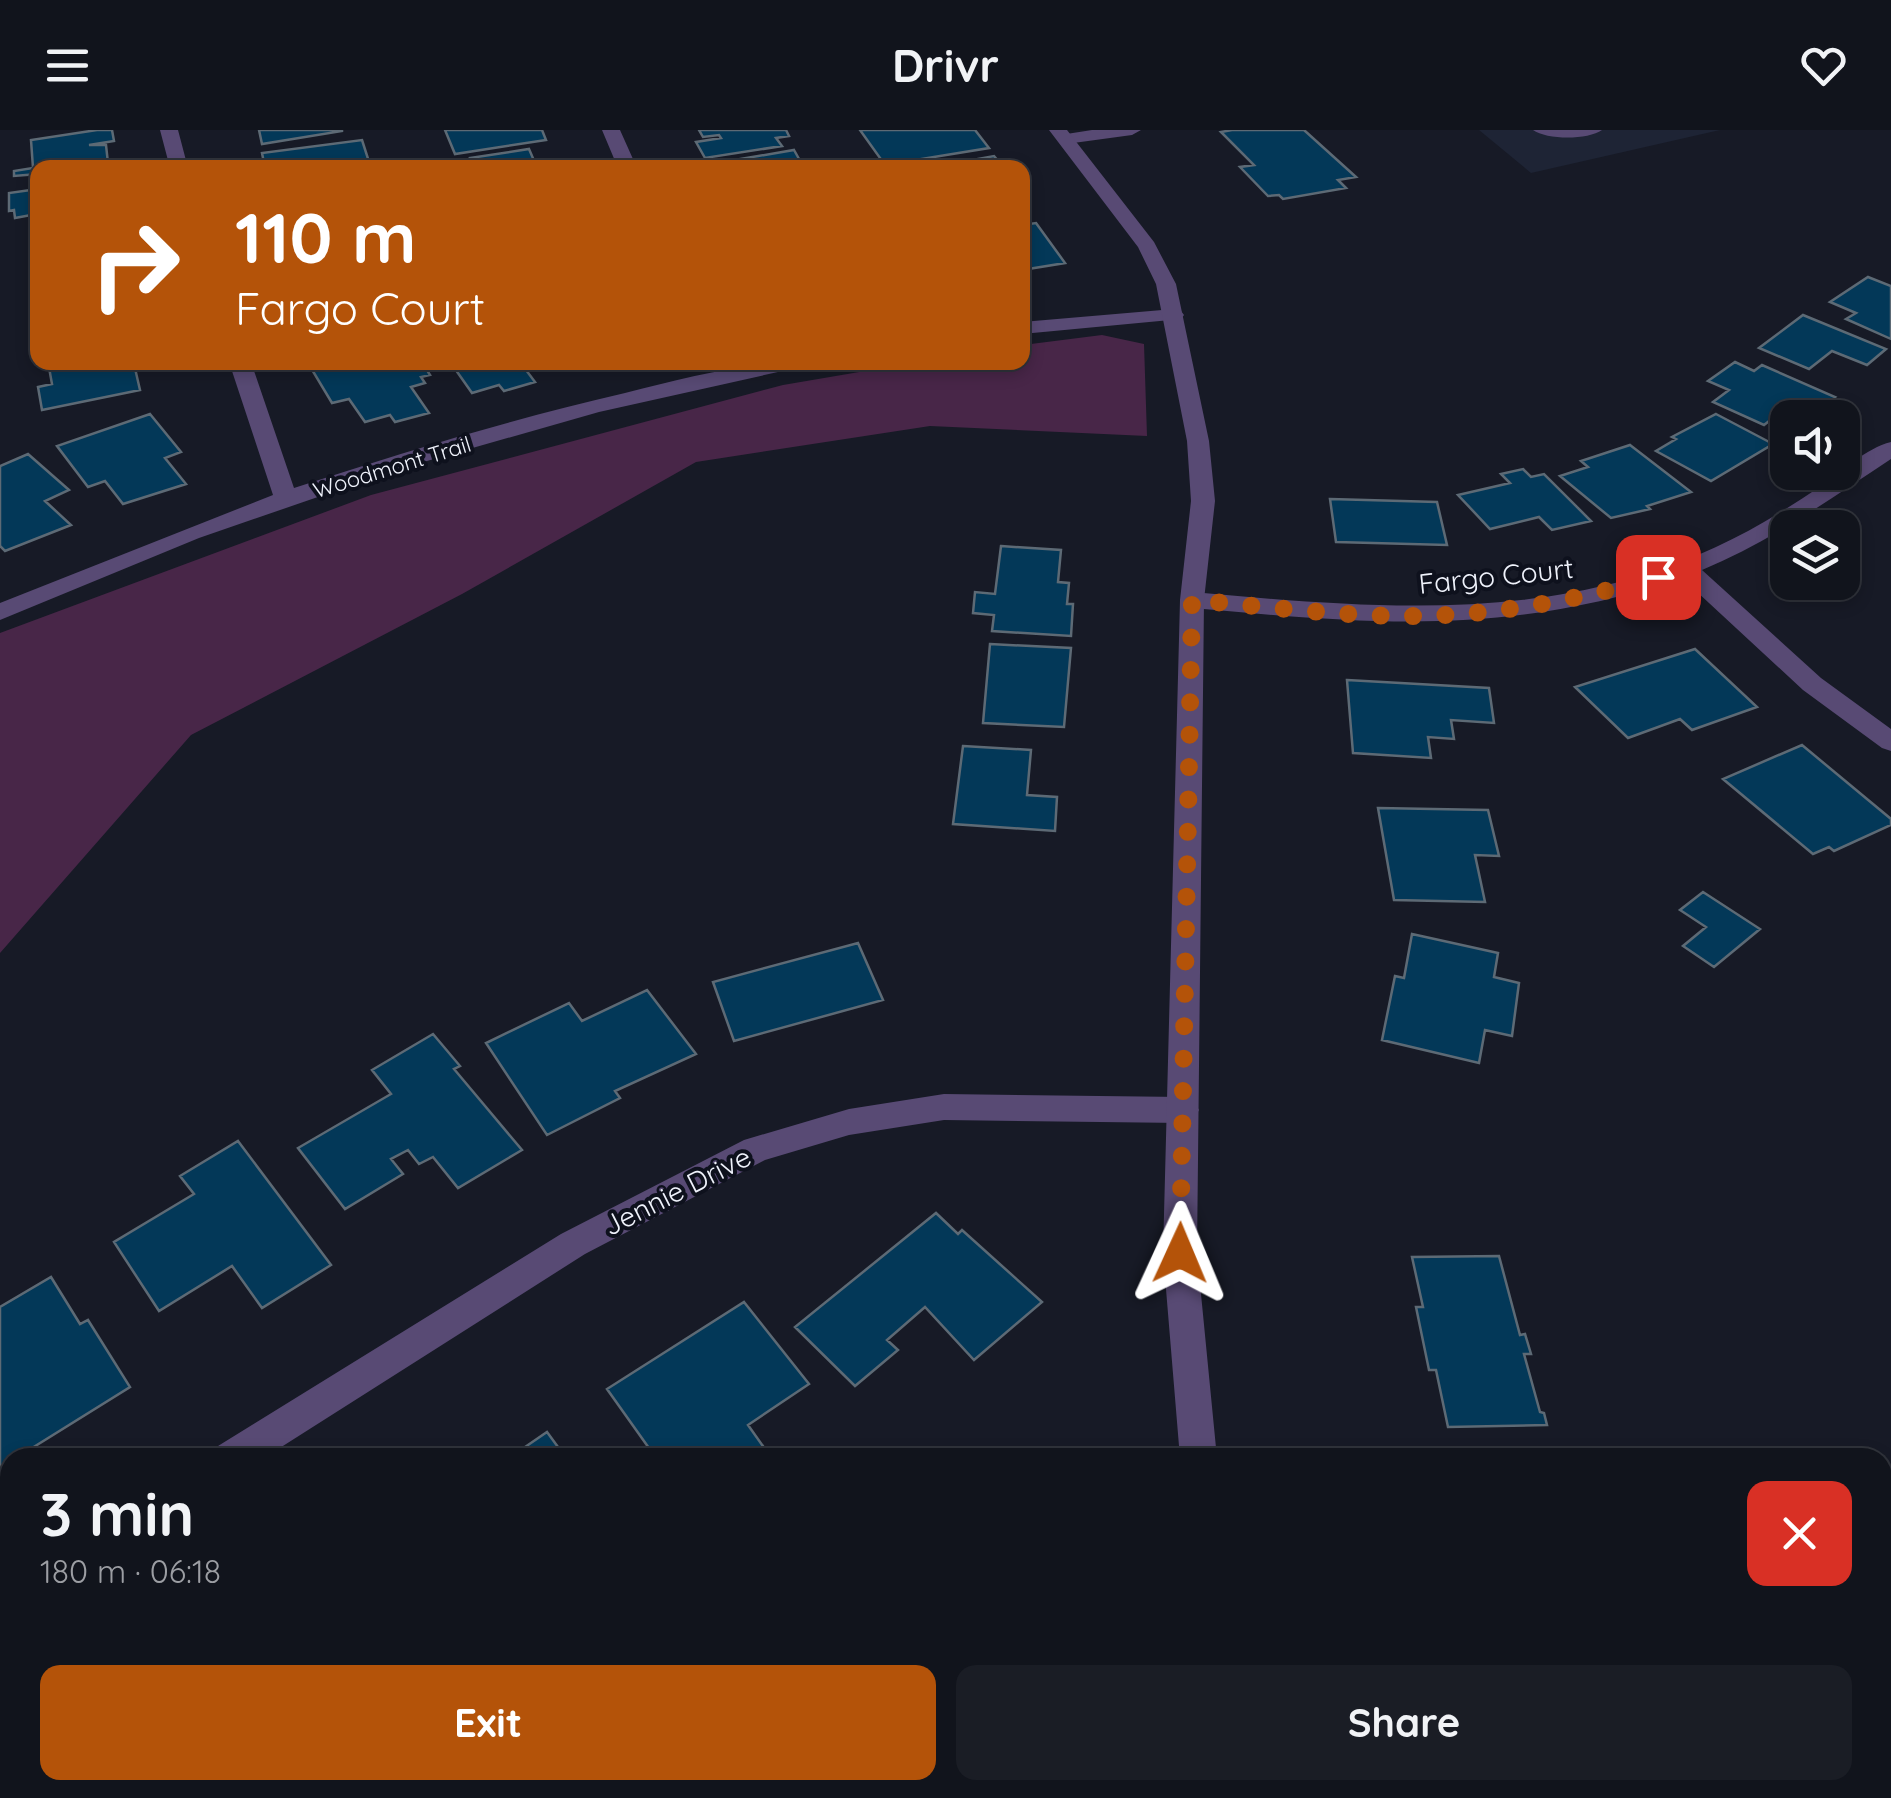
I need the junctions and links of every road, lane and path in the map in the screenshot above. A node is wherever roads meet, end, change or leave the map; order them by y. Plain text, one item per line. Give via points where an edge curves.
1 (168, 130) edge
2 (611, 130) edge
3 (1132, 130) edge
4 (1542, 130) edge
5 (1593, 130) edge
6 (1062, 135) edge
7 (177, 160) edge
8 (624, 160) edge
9 (1174, 315) junction
10 (1030, 327) edge
11 (243, 370) edge
12 (729, 370) edge
13 (1891, 449) edge
14 (286, 500) junction
15 (1686, 568) junction
16 (1192, 600) junction
17 (0, 612) edge
18 (1891, 742) edge
19 (1183, 1110) junction
20 (247, 1448) edge
21 (1198, 1448) edge

1 - 7 street
2 - 8 street
3 - 6 street
4 - 5 street
6 - 9 street via 1146,246
9 - 10 street
9 - 16 street via 1203,501
11 - 14 street
12 - 14 street, Woodmont Trail
13 - 15 street, Fargo Court via 1764,532
14 - 17 street, Woodmont Trail via 105,565
15 - 16 street, Fargo Court via 1513,609 1400,616
15 - 18 street via 1812,684
16 - 19 street
19 - 20 street, Jennie Drive via 944,1107 849,1122 756,1149 573,1244
19 - 21 street via 1180,1253

